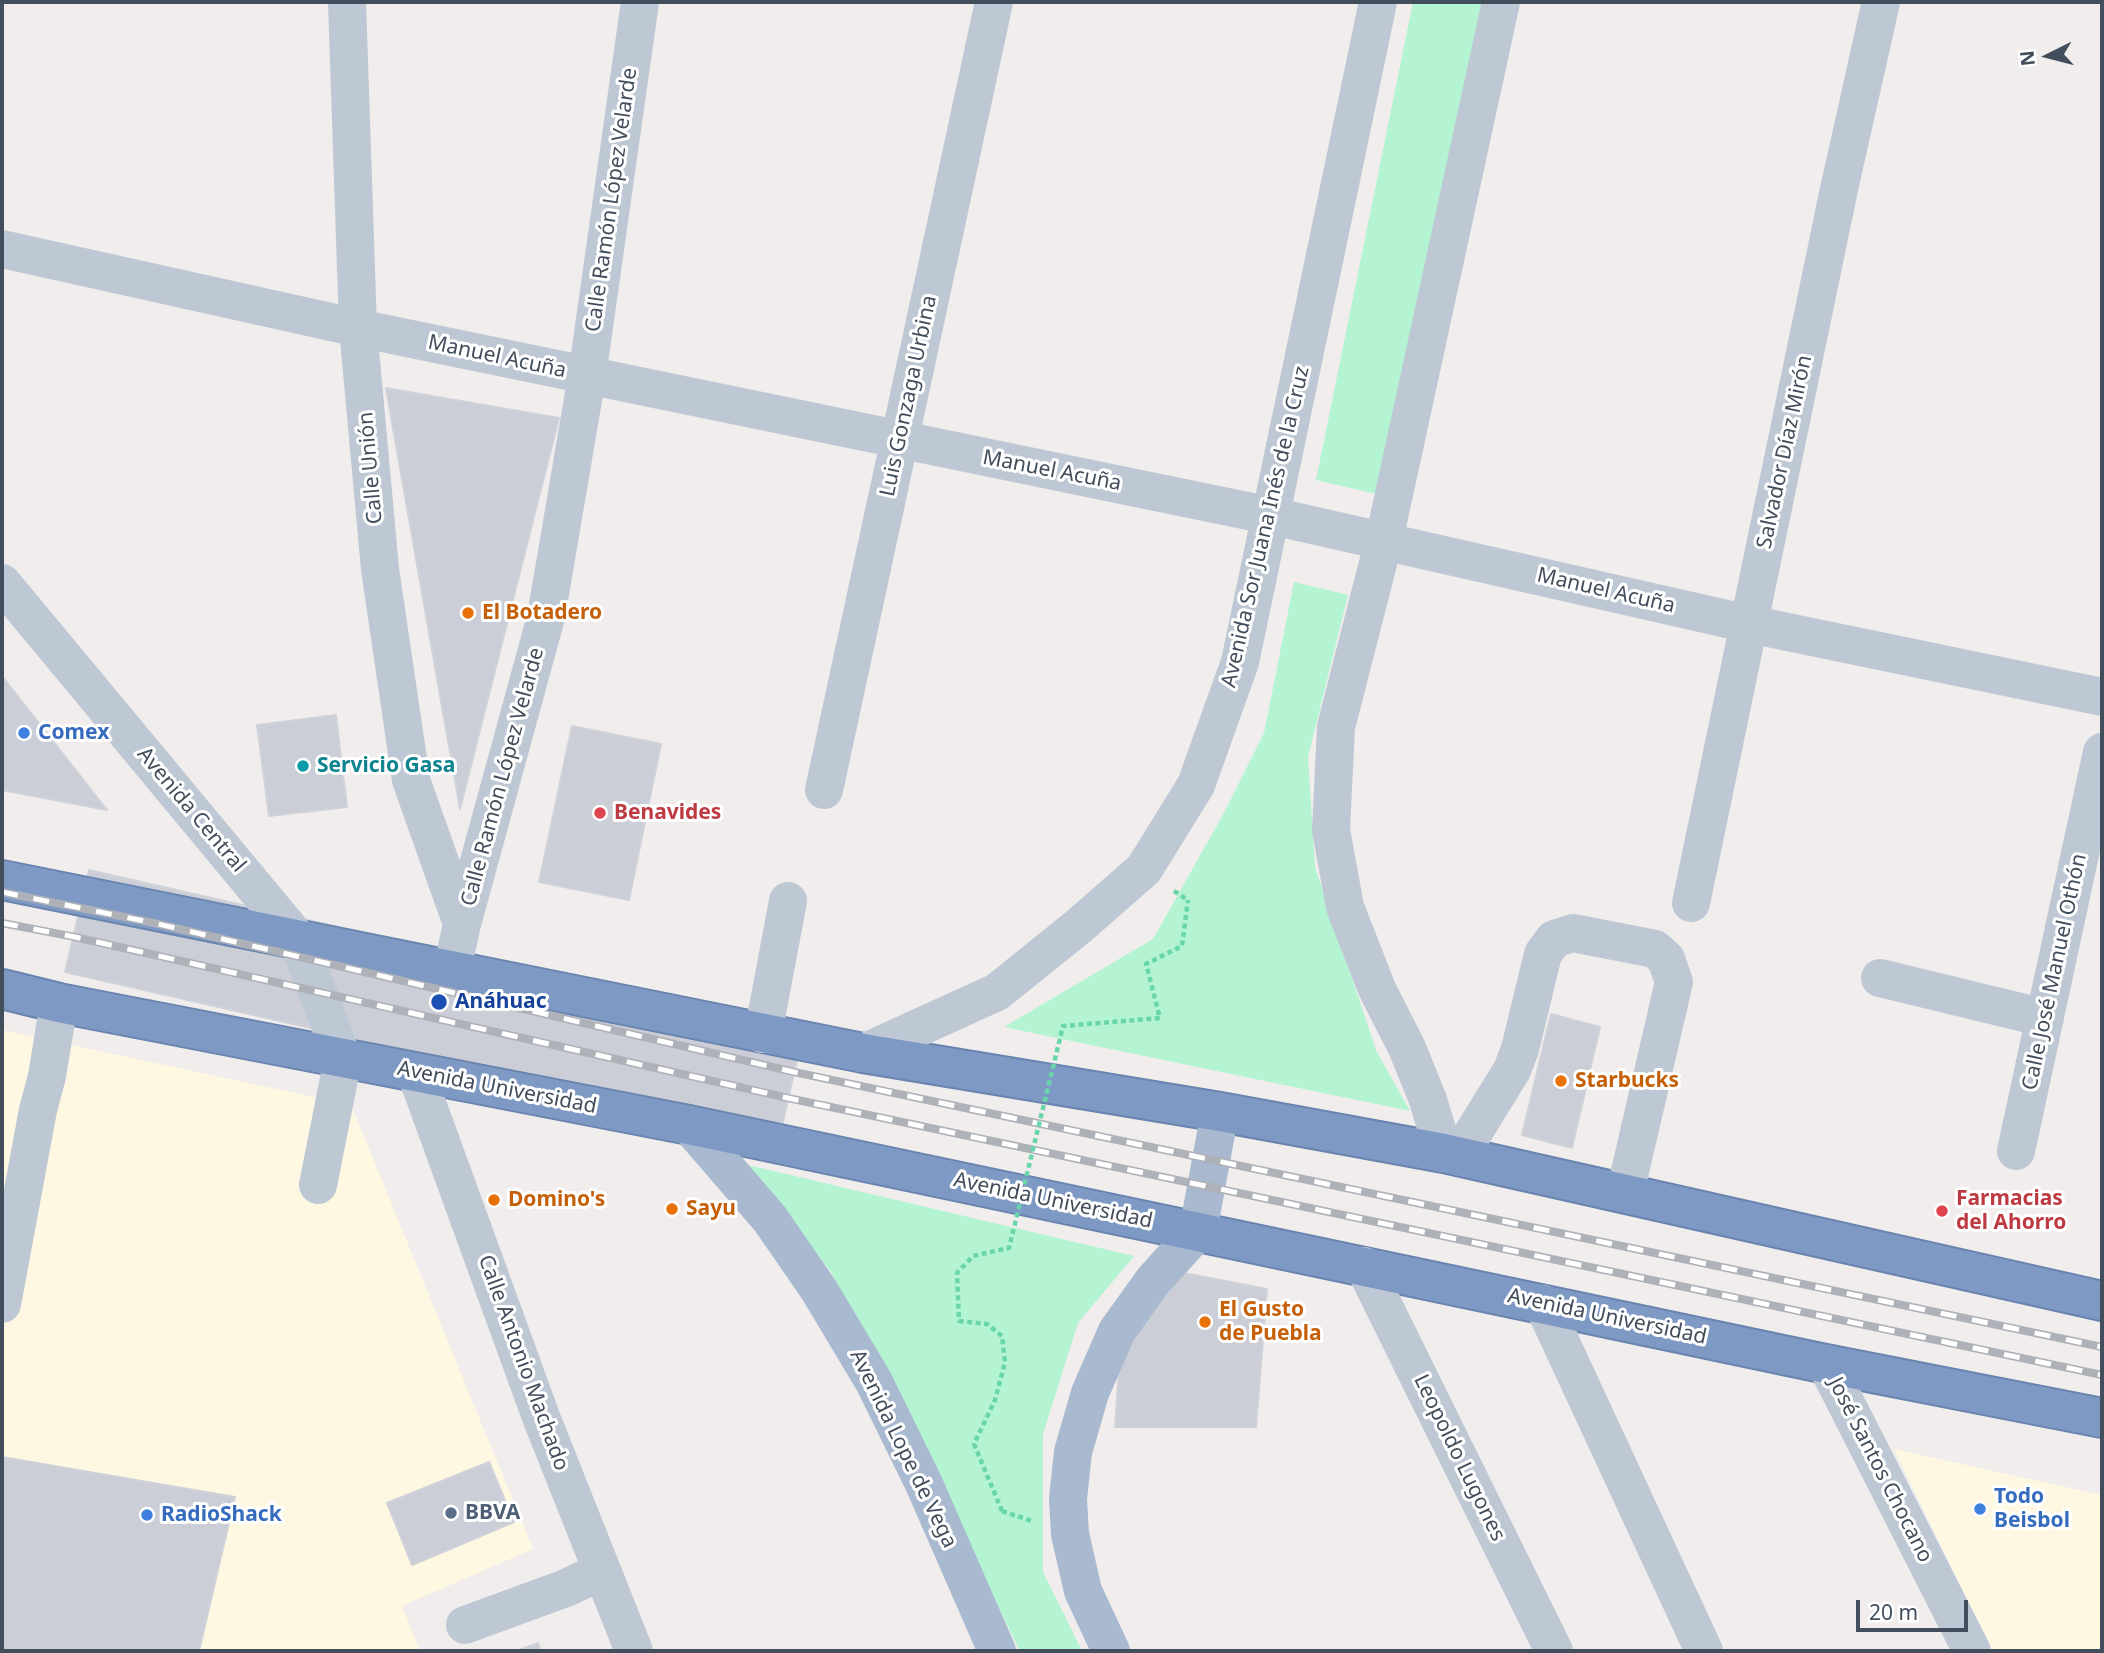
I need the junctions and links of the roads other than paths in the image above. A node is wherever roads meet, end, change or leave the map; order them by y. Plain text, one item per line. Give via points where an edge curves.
1 (347, 2) edge
2 (640, 2) edge
3 (994, 2) edge
4 (1378, 2) edge
5 (1501, 2) edge
6 (1881, 2) edge
7 (2, 249) edge
8 (358, 328) junction
9 (587, 376) junction
10 (899, 440) junction
11 (1272, 516) junction
12 (1384, 540) junction
13 (2, 583) edge
14 (1749, 624) junction
15 (2102, 697) edge
16 (2102, 752) edge
17 (824, 790) dead end
18 (2, 880) edge
19 (788, 901) dead end
20 (1692, 903) dead end
21 (463, 924) junction
22 (297, 938) junction
23 (453, 970) junction
24 (1880, 978) dead end
25 (2, 989) edge
26 (58, 1003) junction
27 (2045, 1018) junction
28 (763, 1034) junction
29 (863, 1053) junction
30 (343, 1059) junction
31 (416, 1073) junction
32 (1220, 1112) junction
33 (689, 1125) junction
34 (2016, 1150) dead end
35 (1451, 1155) junction
36 (318, 1185) dead end
37 (1625, 1193) junction
38 (1198, 1231) junction
39 (1364, 1266) junction
40 (2102, 1301) edge
41 (2, 1304) edge
42 (1543, 1304) junction
43 (1826, 1364) junction
44 (2102, 1418) edge
45 (603, 1572) junction
46 (465, 1625) dead end
47 (634, 1651) edge
48 (997, 1651) edge
49 (1111, 1651) edge
50 (1554, 1651) edge
51 (1704, 1651) edge
52 (1972, 1651) edge

1 - 8 street, Calle Unión
2 - 9 street, Calle Ramón López Velarde
3 - 10 street, Luis Gonzaga Urbina
4 - 11 street, Avenida Sor Juana Inés de la Cruz
5 - 12 street
6 - 14 street, Salvador Díaz Mirón
7 - 8 street, Manuel Acuña
8 - 9 street, Manuel Acuña
8 - 21 street, Calle Unión via 380,569 411,780
9 - 10 street, Manuel Acuña
9 - 21 street, Calle Ramón López Velarde via 546,617
10 - 11 street, Manuel Acuña
10 - 17 street, Luis Gonzaga Urbina
11 - 12 street, Manuel Acuña
11 - 29 street, Avenida Sor Juana Inés de la Cruz via 1240,662 1196,785 1144,869 997,992
12 - 14 street, Manuel Acuña
12 - 35 street via 1336,727 1331,830 1345,907
13 - 22 street, Avenida Central
14 - 15 street, Manuel Acuña
14 - 20 street, Salvador Díaz Mirón
16 - 27 street, Calle José Manuel Othón
18 - 22 highway
19 - 28 street
21 - 23 street, Calle Ramón López Velarde
22 - 23 highway
22 - 30 street, Avenida Central
23 - 28 highway
24 - 27 street
25 - 26 highway, Avenida Universidad
26 - 30 highway, Avenida Universidad
26 - 41 street
27 - 34 street, Calle José Manuel Othón
28 - 29 highway
29 - 32 highway
30 - 31 highway, Avenida Universidad
30 - 36 street
31 - 33 highway, Avenida Universidad
31 - 45 street, Calle Antonio Machado via 541,1417
32 - 35 highway
32 - 38 main road
33 - 38 highway, Avenida Universidad
33 - 48 main road, Avenida Lope de Vega via 770,1219 874,1382
35 - 37 highway
35 - 37 street via 1512,1070 1543,954 1554,939 1573,933 1655,949 1666,959 1674,982
37 - 40 highway
38 - 39 highway, Avenida Universidad
38 - 49 main road via 1116,1331 1090,1393 1073,1452 1070,1534 1083,1591
39 - 42 highway, Avenida Universidad
39 - 50 street, Leopoldo Lugones
42 - 43 highway, Avenida Universidad
42 - 51 street
43 - 44 highway, Avenida Universidad
43 - 52 street, José Santos Chocano
45 - 46 street
45 - 47 street, Calle Antonio Machado

